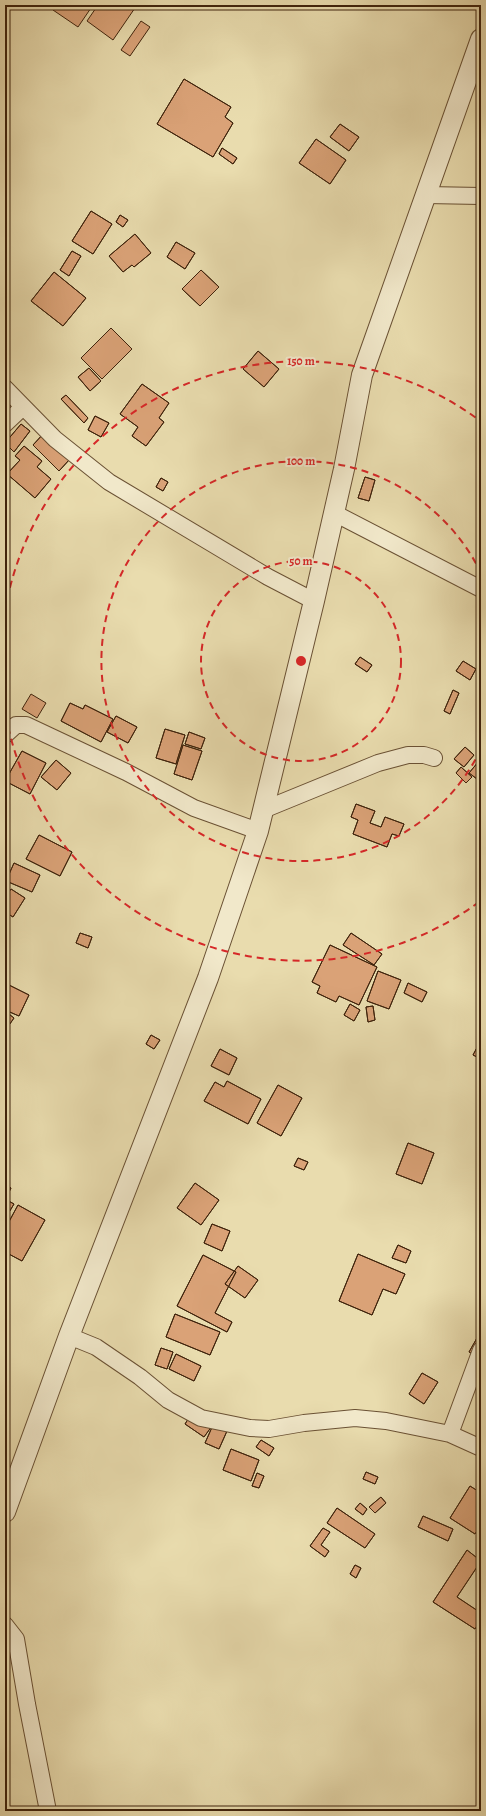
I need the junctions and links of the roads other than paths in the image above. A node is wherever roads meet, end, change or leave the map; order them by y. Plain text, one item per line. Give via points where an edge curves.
1 (481, 39) edge
2 (426, 195) junction
3 (481, 196) edge
4 (5, 388) edge
5 (23, 407) junction
6 (5, 424) edge
7 (334, 514) junction
8 (481, 589) edge
9 (314, 601) junction
10 (5, 735) edge
11 (434, 758) dead end
12 (263, 810) junction
13 (258, 831) junction
14 (69, 1336) junction
15 (481, 1350) edge
16 (450, 1434) junction
17 (481, 1448) edge
18 (5, 1512) edge
19 (5, 1625) edge
20 (48, 1811) edge

1 - 2 street
2 - 3 street
2 - 7 street via 362,374
4 - 5 street
5 - 6 street
5 - 9 street via 55,439 109,482 268,577
7 - 8 street
7 - 9 street
9 - 12 street
10 - 13 street via 16,725 26,725 126,772 194,808
11 - 12 street via 408,755 378,763
12 - 13 street
13 - 14 street via 208,978
14 - 16 street via 96,1347 168,1400 202,1418 250,1428 269,1429 355,1418 386,1421
14 - 18 street
15 - 16 street
16 - 17 street
19 - 20 street via 16,1639

